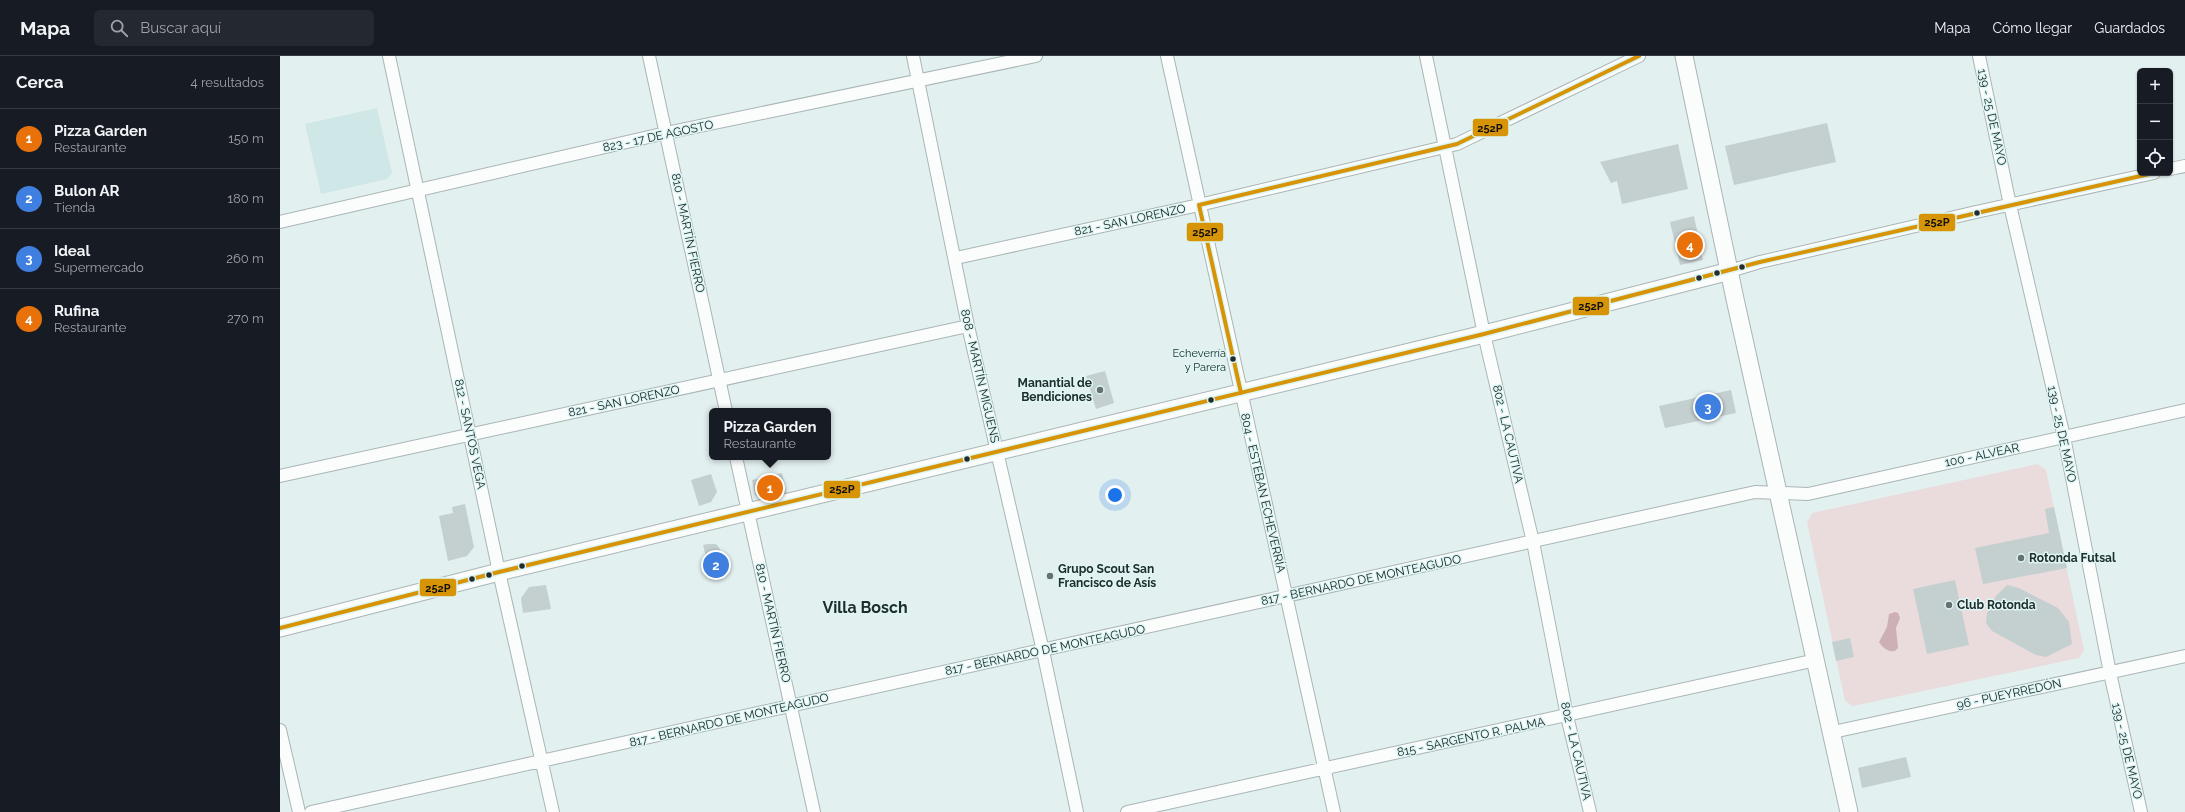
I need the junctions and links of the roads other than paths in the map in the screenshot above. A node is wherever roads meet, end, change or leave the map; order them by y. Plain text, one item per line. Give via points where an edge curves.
1 (389, 56) edge
2 (649, 56) edge
3 (913, 56) edge
4 (1036, 56) edge
5 (1167, 56) edge
6 (1426, 56) edge
7 (1640, 56) edge
8 (1684, 56) edge
9 (1979, 56) edge
10 (918, 82) junction
11 (666, 133) junction
12 (1446, 147) junction
13 (2185, 166) edge
14 (2173, 168) edge
15 (2140, 176) edge
16 (418, 191) junction
17 (1199, 205) junction
18 (2010, 205) junction
19 (280, 222) edge
20 (956, 258) junction
21 (1730, 271) junction
22 (968, 326) junction
23 (1484, 334) junction
24 (719, 380) junction
25 (1241, 393) junction
26 (725, 408) edge
27 (2185, 410) edge
28 (470, 435) junction
29 (2064, 437) junction
30 (998, 452) junction
31 (737, 460) edge
32 (280, 476) edge
33 (1779, 492) junction
34 (748, 512) junction
35 (1533, 542) junction
36 (499, 572) junction
37 (1286, 596) junction
38 (280, 628) edge
39 (1043, 651) junction
40 (2185, 656) edge
41 (1816, 660) junction
42 (2110, 673) junction
43 (792, 705) junction
44 (1568, 716) junction
45 (280, 730) edge
46 (1833, 732) junction
47 (543, 762) junction
48 (1325, 769) junction
49 (299, 812) edge
50 (312, 812) edge
51 (553, 812) edge
52 (814, 812) edge
53 (1077, 812) edge
54 (1126, 812) edge
55 (1334, 812) edge
56 (1590, 812) edge
57 (1850, 812) edge
58 (2141, 812) edge

1 - 16 street, 812 - SANTOS VEGA
2 - 11 street, 810 - MARTÍN FIERRO
3 - 10 street, 808 - MARTÍN MIGUENS
4 - 10 street, 823 - 17 DE AGOSTO
5 - 17 street, 804 - ESTEBAN ECHEVERRÍA
6 - 12 street, 802 - LA CAUTIVA
7 - 12 street, 821 - SAN LORENZO via 1464,141
8 - 21 street
9 - 18 street, 139 - 25 DE MAYO
10 - 11 street, 823 - 17 DE AGOSTO
10 - 20 street, 808 - MARTÍN MIGUENS
11 - 16 street, 823 - 17 DE AGOSTO
11 - 24 street, 810 - MARTÍN FIERRO
12 - 17 street, 821 - SAN LORENZO
12 - 23 street, 802 - LA CAUTIVA
13 - 14 street
15 - 18 street
16 - 19 street, 823 - 17 DE AGOSTO
16 - 28 street, 812 - SANTOS VEGA
17 - 20 street, 821 - SAN LORENZO
17 - 25 street, 804 - ESTEBAN ECHEVERRÍA
18 - 21 street
18 - 29 street, 139 - 25 DE MAYO
20 - 22 street, 808 - MARTÍN MIGUENS
21 - 23 street
21 - 33 street
22 - 24 street, 821 - SAN LORENZO
22 - 30 street, 808 - MARTÍN MIGUENS
23 - 25 street
23 - 35 street, 802 - LA CAUTIVA
24 - 26 street, 810 - MARTÍN FIERRO
24 - 28 street, 821 - SAN LORENZO
25 - 30 street
25 - 37 street, 804 - ESTEBAN ECHEVERRÍA
27 - 29 street, 100 - ALVEAR
28 - 32 street, 821 - SAN LORENZO
28 - 36 street, 812 - SANTOS VEGA
29 - 33 street, 100 - ALVEAR via 1808,494
29 - 42 street, 139 - 25 DE MAYO
30 - 34 street
30 - 39 street, 808 - MARTÍN MIGUENS
31 - 34 street, 810 - MARTÍN FIERRO
33 - 35 street, 817 - BERNARDO DE MONTEAGUDO via 1755,492
33 - 41 street
34 - 36 street
34 - 43 street, 810 - MARTÍN FIERRO
35 - 37 street, 817 - BERNARDO DE MONTEAGUDO
35 - 44 street, 802 - LA CAUTIVA
36 - 38 street
36 - 47 street, 812 - SANTOS VEGA
37 - 39 street, 817 - BERNARDO DE MONTEAGUDO
37 - 48 street, 804 - ESTEBAN ECHEVERRÍA
39 - 43 street, 817 - BERNARDO DE MONTEAGUDO
39 - 53 street, 808 - MARTÍN MIGUENS
40 - 42 street, 96 - PUEYRREDÓN
41 - 44 street, 815 - SARGENTO R. PALMA
41 - 46 street
42 - 46 street, 96 - PUEYRREDÓN
42 - 58 street, 139 - 25 DE MAYO
43 - 47 street, 817 - BERNARDO DE MONTEAGUDO
43 - 52 street, 810 - MARTÍN FIERRO
44 - 48 street, 815 - SARGENTO R. PALMA
44 - 56 street, 802 - LA CAUTIVA
45 - 49 street
46 - 57 street
47 - 50 street, 817 - BERNARDO DE MONTEAGUDO
47 - 51 street, 812 - SANTOS VEGA
48 - 54 street, 815 - SARGENTO R. PALMA
48 - 55 street, 804 - ESTEBAN ECHEVERRÍA

